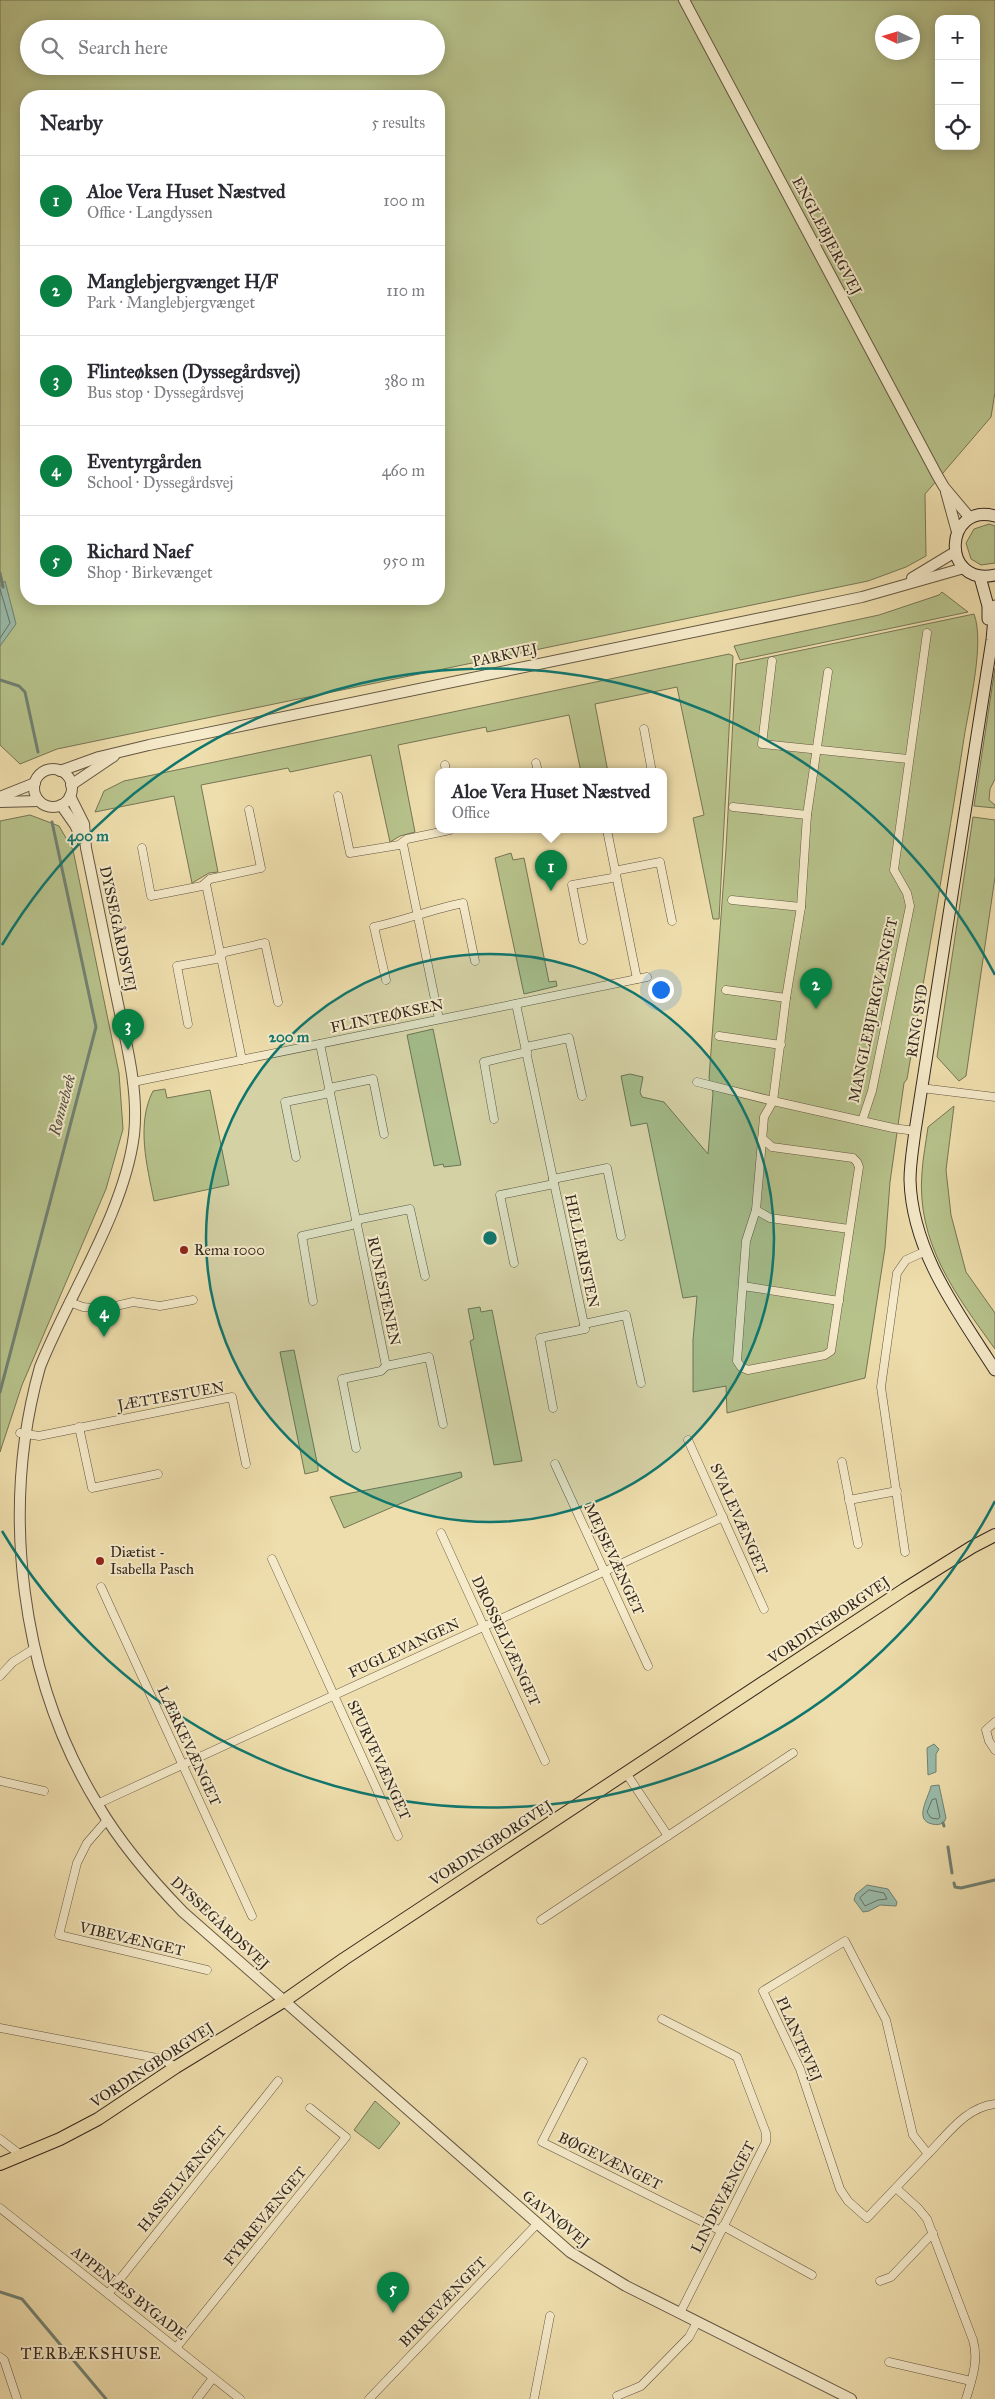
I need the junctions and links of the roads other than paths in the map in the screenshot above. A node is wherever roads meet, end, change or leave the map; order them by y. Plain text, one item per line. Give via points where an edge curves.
1 (684, 0) edge
2 (944, 487) junction
3 (994, 512) edge
4 (970, 518) junction
5 (957, 532) junction
6 (955, 552) junction
7 (964, 568) junction
8 (980, 576) junction
9 (995, 576) edge
10 (898, 586) junction
11 (995, 606) edge
12 (927, 633) dead end
13 (989, 659) junction
14 (772, 661) dead end
15 (828, 672) dead end
16 (644, 728) dead end
17 (818, 750) junction
18 (117, 754) junction
19 (908, 759) junction
20 (536, 763) dead end
21 (537, 768) edge
22 (651, 768) edge
23 (60, 771) junction
24 (34, 783) junction
25 (71, 784) junction
26 (70, 796) junction
27 (338, 796) dead end
28 (0, 797) edge
29 (39, 801) junction
30 (0, 802) edge
31 (61, 805) junction
32 (733, 807) dead end
33 (249, 810) dead end
34 (807, 815) junction
35 (436, 833) edge
36 (608, 833) edge
37 (403, 844) junction
38 (86, 848) junction
39 (142, 848) dead end
40 (616, 874) junction
41 (206, 884) junction
42 (732, 900) dead end
43 (801, 907) junction
44 (418, 914) junction
45 (672, 922) dead end
46 (583, 940) dead end
47 (220, 954) junction
48 (475, 961) dead end
49 (647, 977) dead end
50 (637, 979) junction
51 (386, 980) dead end
52 (726, 990) dead end
53 (786, 998) junction
54 (278, 1002) dead end
55 (516, 1004) junction
56 (440, 1019) junction
57 (188, 1024) dead end
58 (719, 1036) dead end
59 (320, 1044) junction
60 (780, 1045) junction
61 (526, 1050) junction
62 (242, 1060) junction
63 (133, 1082) junction
64 (697, 1082) dead end
65 (921, 1088) junction
66 (330, 1091) junction
67 (582, 1096) dead end
68 (995, 1097) edge
69 (773, 1101) junction
70 (494, 1119) dead end
71 (862, 1121) junction
72 (915, 1131) junction
73 (384, 1134) dead end
74 (762, 1138) junction
75 (296, 1157) dead end
76 (554, 1181) junction
77 (756, 1210) junction
78 (356, 1222) junction
79 (849, 1229) junction
80 (621, 1236) dead end
81 (926, 1251) junction
82 (514, 1263) dead end
83 (425, 1276) dead end
84 (743, 1286) junction
85 (192, 1300) dead end
86 (313, 1301) dead end
87 (839, 1301) junction
88 (70, 1302) junction
89 (584, 1324) junction
90 (386, 1366) junction
91 (995, 1370) edge
92 (641, 1383) dead end
93 (553, 1408) dead end
94 (443, 1424) dead end
95 (79, 1427) junction
96 (20, 1433) junction
97 (688, 1440) dead end
98 (356, 1448) dead end
99 (842, 1462) dead end
100 (246, 1464) dead end
101 (555, 1464) dead end
102 (158, 1474) dead end
103 (897, 1491) junction
104 (850, 1500) junction
105 (723, 1517) junction
106 (995, 1529) edge
107 (441, 1533) dead end
108 (995, 1535) edge
109 (858, 1544) dead end
110 (972, 1547) junction
111 (906, 1552) dead end
112 (272, 1559) dead end
113 (604, 1572) junction
114 (101, 1587) dead end
115 (764, 1609) dead end
116 (485, 1626) junction
117 (32, 1650) junction
118 (648, 1666) dead end
119 (0, 1676) edge
120 (334, 1696) junction
121 (995, 1722) edge
122 (995, 1750) edge
123 (792, 1753) dead end
124 (545, 1761) dead end
125 (183, 1765) junction
126 (626, 1774) junction
127 (0, 1781) edge
128 (44, 1791) dead end
129 (97, 1804) junction
130 (107, 1820) junction
131 (398, 1836) dead end
132 (668, 1836) junction
133 (252, 1916) dead end
134 (541, 1920) dead end
135 (207, 1970) dead end
136 (284, 2001) junction
137 (662, 2019) dead end
138 (0, 2028) edge
139 (583, 2062) dead end
140 (176, 2067) junction
141 (278, 2081) dead end
142 (992, 2104) edge
143 (310, 2108) dead end
144 (0, 2139) edge
145 (928, 2154) junction
146 (22, 2156) junction
147 (0, 2164) edge
148 (896, 2188) junction
149 (0, 2208) edge
150 (537, 2224) junction
151 (722, 2228) junction
152 (933, 2233) junction
153 (812, 2275) dead end
154 (880, 2281) dead end
155 (108, 2294) junction
156 (680, 2313) junction
157 (550, 2316) dead end
158 (697, 2322) junction
159 (176, 2348) junction
160 (0, 2358) edge
161 (889, 2362) dead end
162 (213, 2378) junction
163 (971, 2381) junction
164 (617, 2396) dead end
165 (17, 2399) edge
166 (197, 2399) edge
167 (240, 2399) edge
168 (369, 2399) edge
169 (534, 2399) edge
170 (851, 2399) edge
171 (966, 2399) edge

1 - 2 street, ENGLEBJERGVEJ
2 - 4 street, ENGLEBJERGVEJ
2 - 5 street, ENGLEBJERGVEJ
3 - 4 main road
4 - 5 main road
5 - 6 main road
6 - 7 main road
6 - 10 street, PARKVEJ
7 - 8 main road
7 - 10 street, PARKVEJ
8 - 9 main road
8 - 13 main road, RING SYD via 988,606
10 - 18 street, PARKVEJ via 862,597
11 - 13 main road, RING SYD
12 - 19 street, MANGLEBJERGVÆNGET
13 - 65 main road, RING SYD
14 - 17 street via 762,744
15 - 17 street
16 - 22 street
17 - 19 street
17 - 34 street
18 - 23 street, PARKVEJ via 98,757
18 - 25 street, PARKVEJ
19 - 71 street, MANGLEBJERGVÆNGET via 894,870 907,892 910,906 872,1090
20 - 21 street
23 - 24 street via 47,770
23 - 25 street via 68,776
24 - 28 street
24 - 29 street
25 - 26 street
26 - 31 street
26 - 38 street, DYSSEGÅRDSVEJ via 84,824
27 - 37 street via 350,853
29 - 30 street
29 - 31 street via 47,806
31 - 38 street, DYSSEGÅRDSVEJ
32 - 34 street
33 - 41 street via 261,868 210,879
34 - 43 street
35 - 37 street via 407,839
36 - 40 street
37 - 44 street
38 - 63 street, DYSSEGÅRDSVEJ
39 - 41 street via 151,896
40 - 45 street via 619,870 660,862
40 - 46 street via 612,878 572,885
40 - 50 street
41 - 47 street
42 - 43 street
43 - 53 street
44 - 48 street via 464,902
44 - 51 street via 414,918 374,927
44 - 56 street
47 - 54 street via 265,943
47 - 57 street via 216,959 177,966
47 - 62 street
49 - 50 street, FLINTEØKSEN
50 - 55 street, FLINTEØKSEN
52 - 53 street
53 - 60 street
55 - 56 street, FLINTEØKSEN
55 - 61 street, HELLERISTEN
56 - 59 street, FLINTEØKSEN
58 - 60 street
59 - 62 street, FLINTEØKSEN
59 - 66 street, RUNESTENEN
60 - 69 street
61 - 67 street via 570,1038
61 - 70 street via 484,1062
61 - 76 street, HELLERISTEN
62 - 63 street, FLINTEØKSEN
63 - 88 street, DYSSEGÅRDSVEJ via 134,1134 128,1165 117,1199
64 - 69 street, MANGLEBJERGVÆNGET
65 - 68 street
65 - 72 main road, RING SYD
66 - 73 street via 334,1087 373,1080
66 - 75 street via 285,1102
66 - 78 street, RUNESTENEN
69 - 71 street, MANGLEBJERGVÆNGET
69 - 74 street via 764,1117
71 - 72 street, MANGLEBJERGVÆNGET
72 - 81 main road, RING SYD via 910,1181 917,1226
74 - 77 street
74 - 79 street via 772,1146 853,1158 857,1162 859,1167
76 - 80 street, HELLERISTEN via 607,1168
76 - 82 street, HELLERISTEN via 500,1195
76 - 89 street, HELLERISTEN
77 - 79 street via 770,1218
77 - 84 street via 746,1242
78 - 83 street, RUNESTENEN via 410,1209
78 - 86 street, RUNESTENEN via 302,1236
78 - 90 street, RUNESTENEN
79 - 87 street
81 - 91 main road, RING SYD via 943,1288
81 - 103 street via 906,1260 897,1273 880,1387
84 - 87 street
84 - 87 street via 736,1361 748,1370 825,1355 831,1351
85 - 88 street via 160,1306 133,1302 103,1309
88 - 96 street, DYSSEGÅRDSVEJ via 40,1366
89 - 92 street, HELLERISTEN via 626,1315
89 - 93 street, HELLERISTEN via 585,1329 540,1338
90 - 94 street, RUNESTENEN via 430,1357
90 - 98 street, RUNESTENEN via 381,1371 342,1379
95 - 96 street, JÆTTESTUEN via 38,1436
95 - 100 street, JÆTTESTUEN via 232,1397
95 - 102 street via 92,1488
96 - 117 street, DYSSEGÅRDSVEJ via 13,1488 15,1548
97 - 105 street, SVALEVÆNGET
99 - 104 street
101 - 113 street, MEJSEVÆNGET
103 - 104 street
103 - 111 street
104 - 109 street
105 - 113 street, FUGLEVANGEN
105 - 115 street, SVALEVÆNGET
106 - 110 main road, VORDINGBORGVEJ
107 - 116 street, DROSSELVÆNGET
108 - 110 main road, VORDINGBORGVEJ
110 - 126 main road, VORDINGBORGVEJ
112 - 120 street, SPURVEVÆNGET
113 - 116 street, FUGLEVANGEN
113 - 118 street, MEJSEVÆNGET
114 - 125 street, LÆRKEVÆNGET
116 - 120 street, FUGLEVANGEN
116 - 124 street, DROSSELVÆNGET
117 - 119 street via 13,1662
117 - 129 street, DYSSEGÅRDSVEJ via 57,1727
120 - 125 street, FUGLEVANGEN
120 - 131 street, SPURVEVÆNGET
121 - 122 street via 986,1730
123 - 132 street
125 - 129 street, FUGLEVANGEN
125 - 133 street, LÆRKEVÆNGET
126 - 132 street
126 - 136 main road, VORDINGBORGVEJ
127 - 128 street
129 - 130 street, DYSSEGÅRDSVEJ
130 - 135 street, VIBEVÆNGET via 87,1843 77,1864 59,1935
130 - 136 street, DYSSEGÅRDSVEJ via 164,1892
132 - 134 street
136 - 140 main road, VORDINGBORGVEJ
136 - 150 street, GAVNØVEJ
137 - 151 street, LINDEVÆNGET via 737,2056 766,2133 766,2142
138 - 140 street via 162,2059
139 - 151 street, BØGEVÆNGET via 542,2142
140 - 146 main road, VORDINGBORGVEJ via 98,2119
141 - 155 street, HASSELVÆNGET
142 - 145 street, PLANTEVEJ via 966,2116
143 - 159 street, FYRREVÆNGET via 346,2137
144 - 146 street
145 - 148 street, PLANTEVEJ
145 - 148 street, PLANTEVEJ via 913,2135 886,2020 845,1941 763,1991 800,2069 840,2189 848,2201 867,2218
146 - 147 main road, VORDINGBORGVEJ
148 - 152 street via 918,2208
149 - 155 street, APPENÆS BYGADE
150 - 156 street, GAVNØVEJ via 591,2266
150 - 168 street, BIRKEVÆNGET
151 - 153 street
151 - 156 street, LINDEVÆNGET
152 - 154 street via 891,2277
152 - 163 street via 977,2352
155 - 159 street, APPENÆS BYGADE
156 - 158 street, GAVNØVEJ
157 - 169 street
158 - 164 street via 689,2337 641,2386
158 - 170 street, GAVNØVEJ
159 - 162 street, APPENÆS BYGADE
160 - 165 street via 4,2360
161 - 163 street
162 - 166 street
162 - 167 street, APPENÆS BYGADE
163 - 171 street

